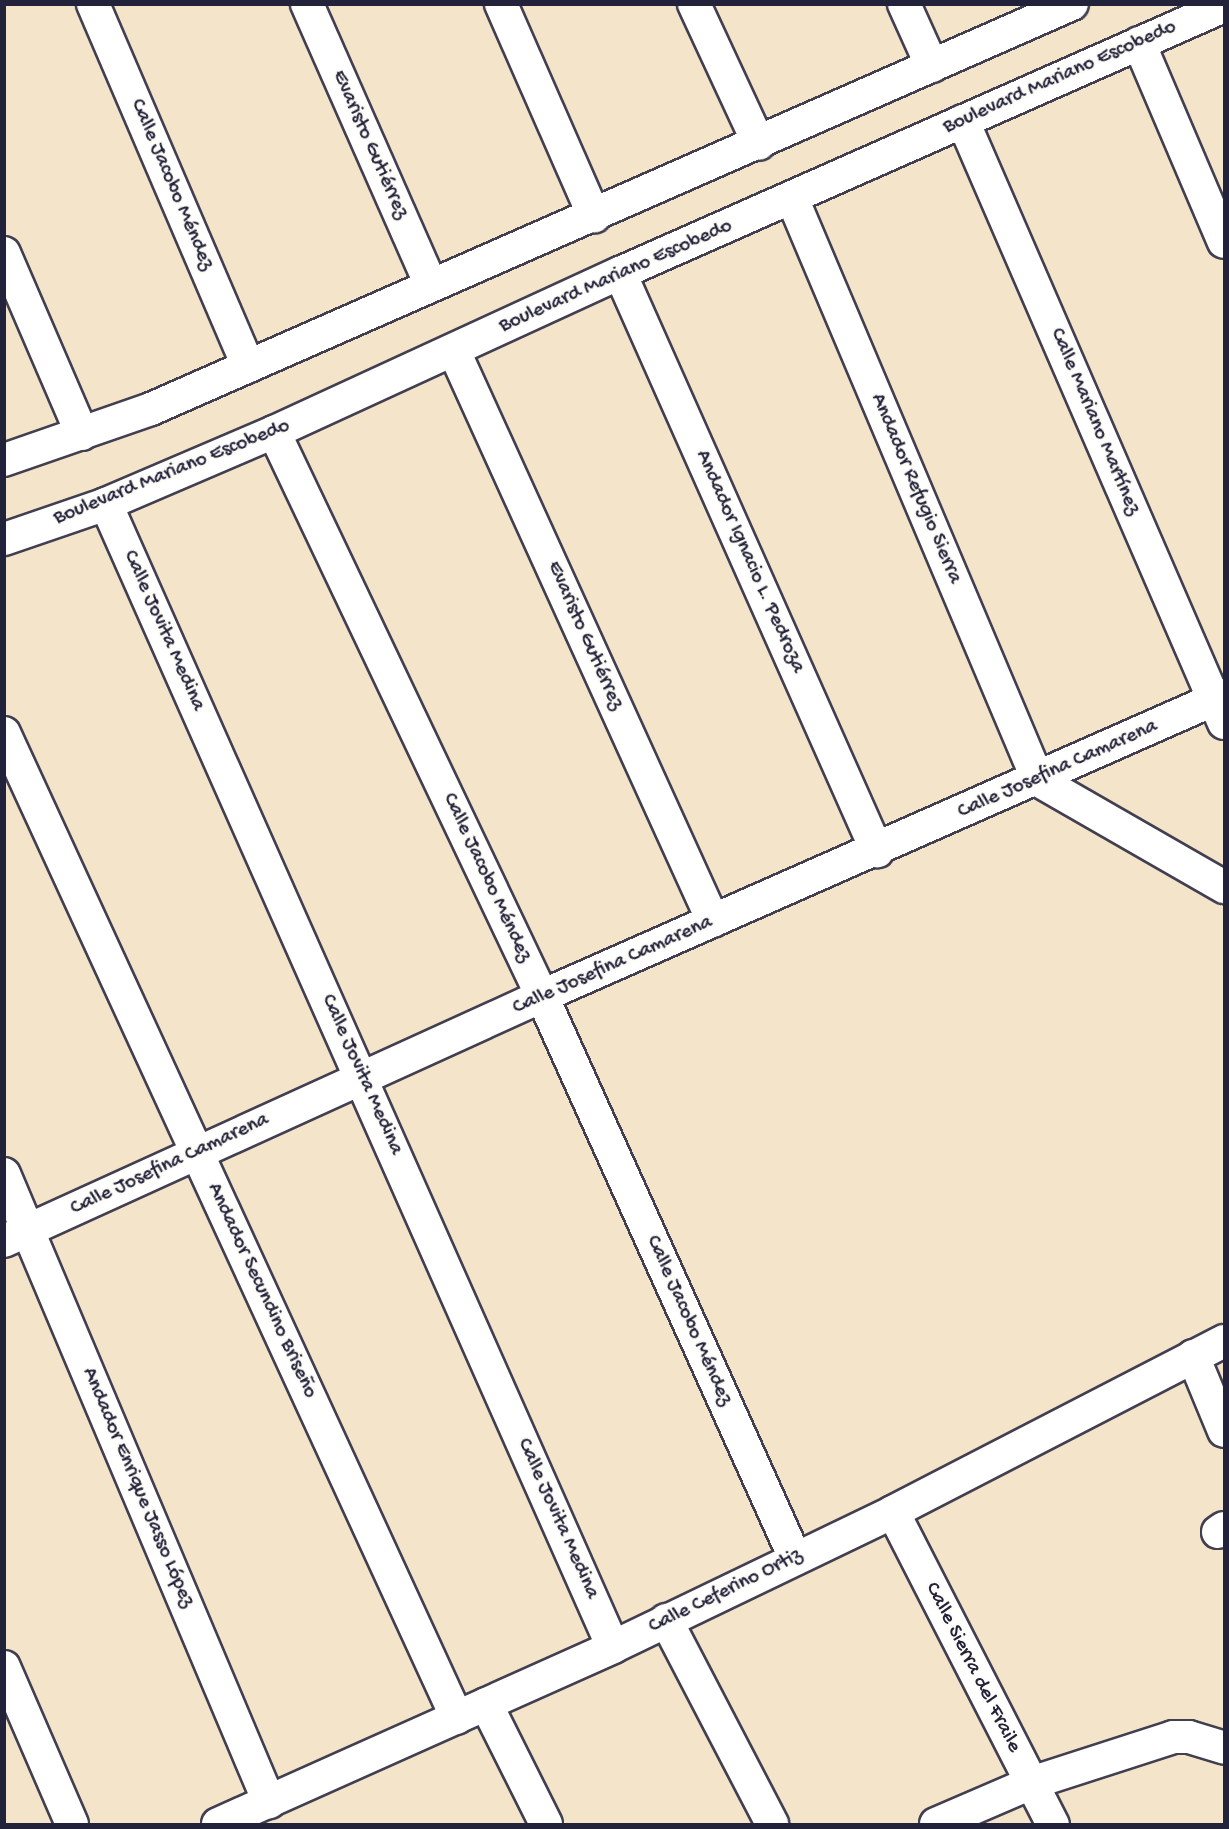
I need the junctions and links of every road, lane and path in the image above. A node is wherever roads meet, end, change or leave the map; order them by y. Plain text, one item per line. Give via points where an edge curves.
1 (93, 4) edge
2 (307, 4) edge
3 (501, 4) edge
4 (694, 4) edge
5 (904, 4) edge
6 (1072, 4) edge
7 (1224, 6) edge
8 (1138, 43) junction
9 (932, 66) junction
10 (963, 122) junction
11 (759, 144) junction
12 (792, 198) junction
13 (594, 216) junction
14 (1224, 243) edge
15 (4, 253) edge
16 (620, 273) junction
17 (431, 285) junction
18 (454, 351) junction
19 (248, 366) junction
20 (274, 432) junction
21 (82, 434) junction
22 (4, 460) edge
23 (106, 504) junction
24 (4, 539) edge
25 (1221, 706) edge
26 (4, 733) edge
27 (1038, 780) junction
28 (877, 851) junction
29 (1224, 887) edge
30 (713, 921) junction
31 (542, 996) junction
32 (363, 1078) junction
33 (197, 1153) junction
34 (4, 1174) edge
35 (17, 1235) edge
36 (1224, 1341) edge
37 (1193, 1356) junction
38 (1224, 1431) edge
39 (893, 1512) junction
40 (795, 1558) junction
41 (666, 1620) junction
42 (613, 1647) junction
43 (4, 1667) edge
44 (486, 1704) junction
45 (457, 1718) junction
46 (1224, 1748) edge
47 (1031, 1783) junction
48 (269, 1802) junction
49 (72, 1824) edge
50 (218, 1824) edge
51 (546, 1824) edge
52 (772, 1824) edge
53 (936, 1824) edge
54 (1053, 1824) edge

1 - 19 street, Calle Jacobo Méndez
2 - 17 street, Evaristo Gutiérrez
3 - 13 street
4 - 11 street
5 - 9 street
6 - 9 street
7 - 8 street, Boulevard Mariano Escobedo
8 - 10 street, Boulevard Mariano Escobedo
8 - 14 street
9 - 11 street
10 - 12 street, Boulevard Mariano Escobedo
10 - 25 street, Calle Mariano Martínez
11 - 13 street
12 - 16 street, Boulevard Mariano Escobedo
12 - 27 street, Andador Refugio Sierra
13 - 17 street
15 - 21 street
16 - 18 street, Boulevard Mariano Escobedo
16 - 28 street, Andador Ignacio L. Pedroza
17 - 19 street
18 - 20 street, Boulevard Mariano Escobedo
18 - 30 street, Evaristo Gutiérrez
19 - 21 street via 151,409
20 - 23 street, Boulevard Mariano Escobedo
20 - 31 street, Calle Jacobo Méndez
21 - 22 street
23 - 24 street, Boulevard Mariano Escobedo
23 - 32 street, Calle Jovita Medina
25 - 27 street, Calle Josefina Camarena
26 - 33 street, Andador Secundino Briseño
27 - 28 street, Calle Josefina Camarena
27 - 29 street
28 - 30 street, Calle Josefina Camarena
30 - 31 street, Calle Josefina Camarena
31 - 32 street, Calle Josefina Camarena
31 - 40 street, Calle Jacobo Méndez
32 - 33 street, Calle Josefina Camarena
32 - 42 street, Calle Jovita Medina
33 - 35 street, Calle Josefina Camarena
33 - 45 street, Andador Secundino Briseño
34 - 35 street, Andador Enrique Jasso López
35 - 48 street, Andador Enrique Jasso López
36 - 37 street, Calle Ceferino Ortiz
37 - 38 street
37 - 39 street, Calle Ceferino Ortiz
39 - 40 street, Calle Ceferino Ortiz
39 - 47 street, Calle Sierra del Fraile
40 - 41 street, Calle Ceferino Ortiz
41 - 42 street, Calle Ceferino Ortiz
41 - 52 street
42 - 44 street, Calle Ceferino Ortiz
43 - 49 street
44 - 45 street, Calle Ceferino Ortiz
44 - 51 street
45 - 48 street, Calle Ceferino Ortiz
46 - 47 street via 1189,1737 1173,1737
47 - 53 street
47 - 54 street, Calle Sierra del Fraile
48 - 50 street, Calle Ceferino Ortiz

